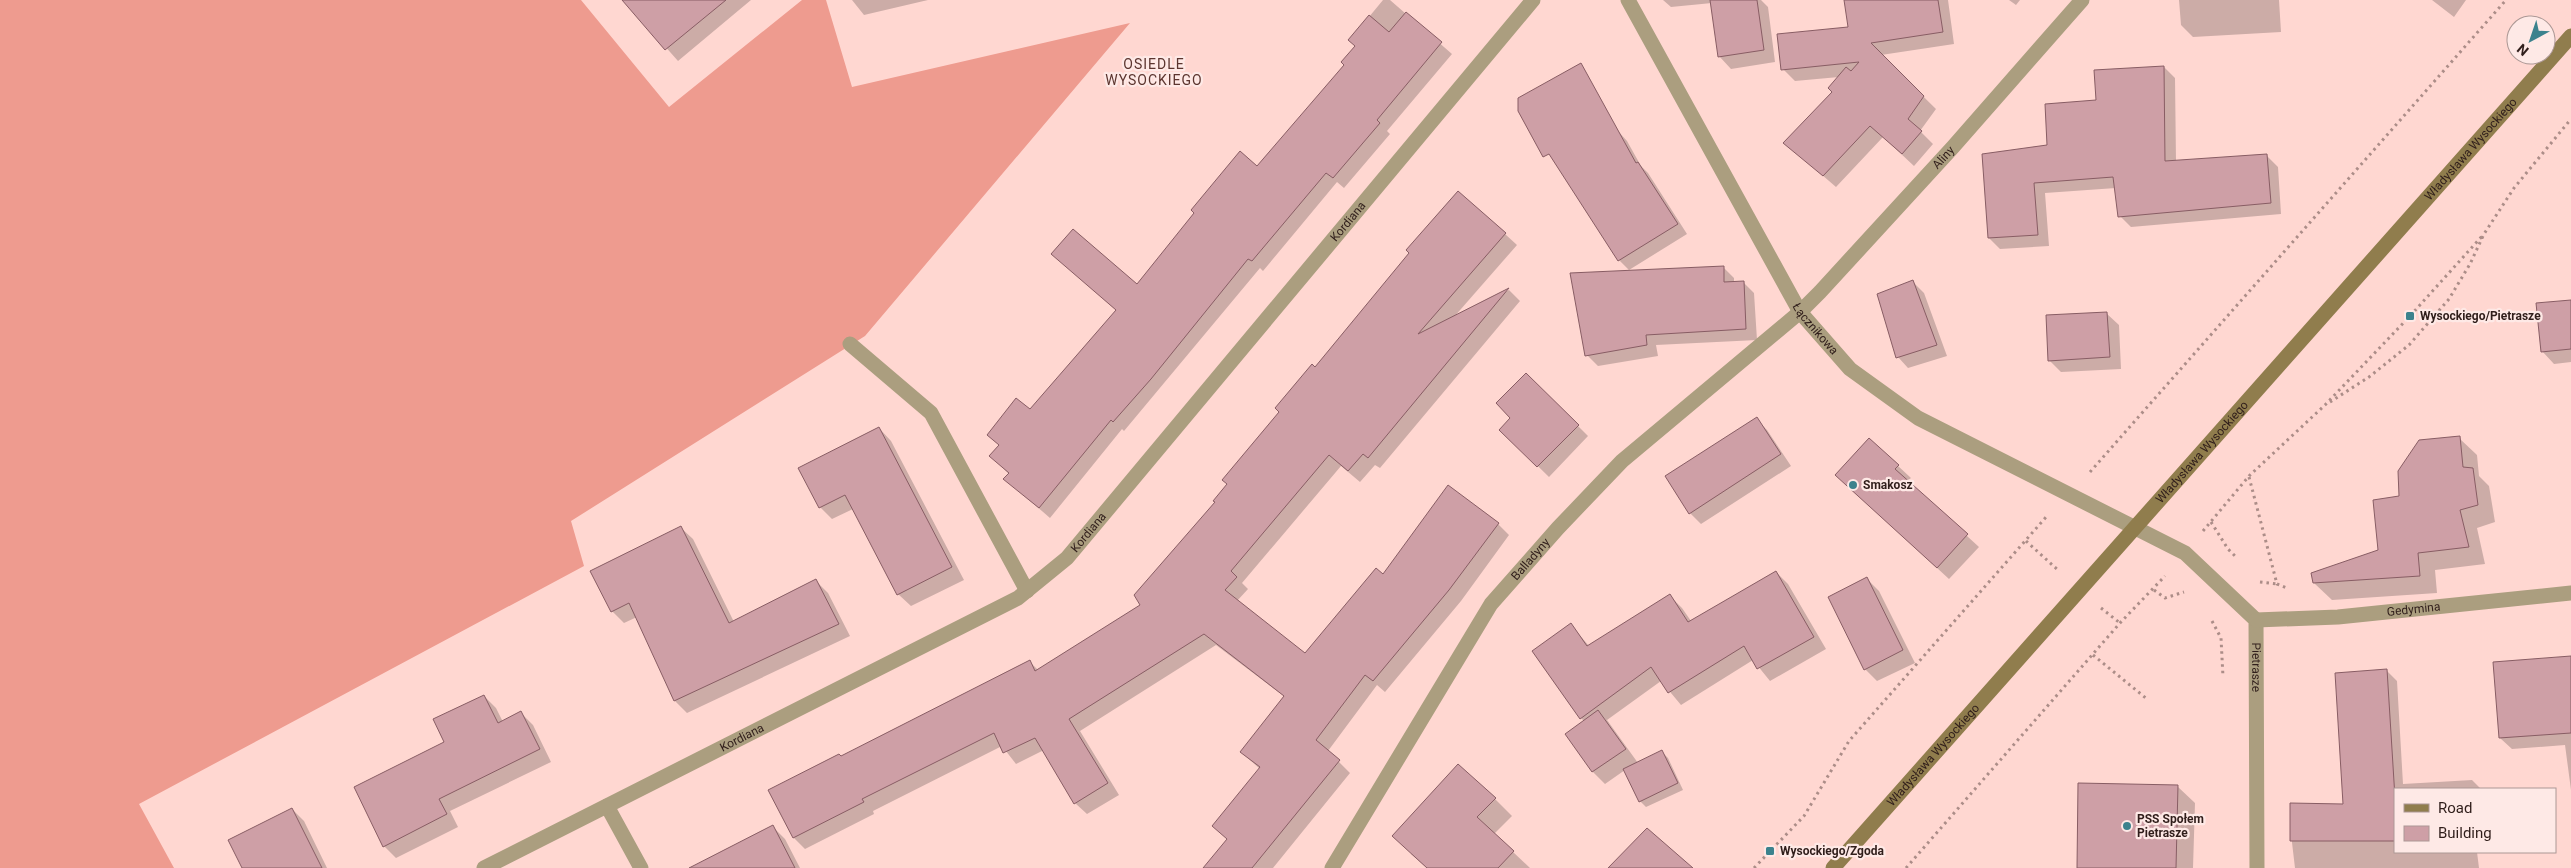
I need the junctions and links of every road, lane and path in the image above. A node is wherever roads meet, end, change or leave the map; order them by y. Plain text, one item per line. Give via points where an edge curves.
1 (1533, 0) edge
2 (1628, 0) edge
3 (2082, 0) edge
4 (2506, 0) edge
5 (2571, 36) edge
6 (2571, 119) edge
7 (2484, 234) junction
8 (1800, 312) junction
9 (850, 344) dead end
10 (2325, 405) junction
11 (2249, 476) junction
12 (2060, 490) junction
13 (2211, 522) junction
14 (2134, 527) junction
15 (2185, 553) junction
16 (2241, 563) dead end
17 (2255, 576) dead end
18 (2277, 584) junction
19 (2289, 589) dead end
20 (2154, 590) junction
21 (1027, 591) junction
22 (2571, 593) edge
23 (2192, 597) dead end
24 (2208, 615) dead end
25 (2256, 620) junction
26 (2093, 655) junction
27 (2224, 678) dead end
28 (2147, 699) dead end
29 (606, 806) junction
30 (484, 868) edge
31 (641, 868) edge
32 (1332, 868) edge
33 (1754, 868) edge
34 (1833, 868) edge
35 (1906, 868) edge
36 (2257, 868) edge

1 - 21 street, Kordiana via 1067,558
2 - 8 street, Łącznikowa
3 - 8 street, Aliny via 1953,147
4 - 12 path via 2092,470
5 - 14 street, Władysława Wysockiego
6 - 7 path via 2514,188
7 - 10 path
7 - 10 path via 2448,299 2409,345 2369,377
8 - 12 street, Łącznikowa via 1850,368 1918,418
8 - 32 street, Balladyny via 1622,461 1491,604
9 - 21 street via 931,413
10 - 11 path
11 - 13 path
11 - 18 path
12 - 14 street, Łącznikowa
12 - 33 path via 2047,517 1849,741 1804,816
13 - 15 path
13 - 16 path
14 - 15 street
14 - 34 street, Władysława Wysockiego
15 - 20 path
15 - 25 street
17 - 18 path via 2262,584
18 - 19 path
20 - 23 path via 2165,598 2186,592
20 - 26 path
21 - 29 street, Kordiana
22 - 25 street, Gedymina via 2338,617
24 - 27 path via 2221,638
25 - 36 street, Pietrasze
26 - 28 path
26 - 35 path
29 - 30 street, Kordiana
29 - 31 street

